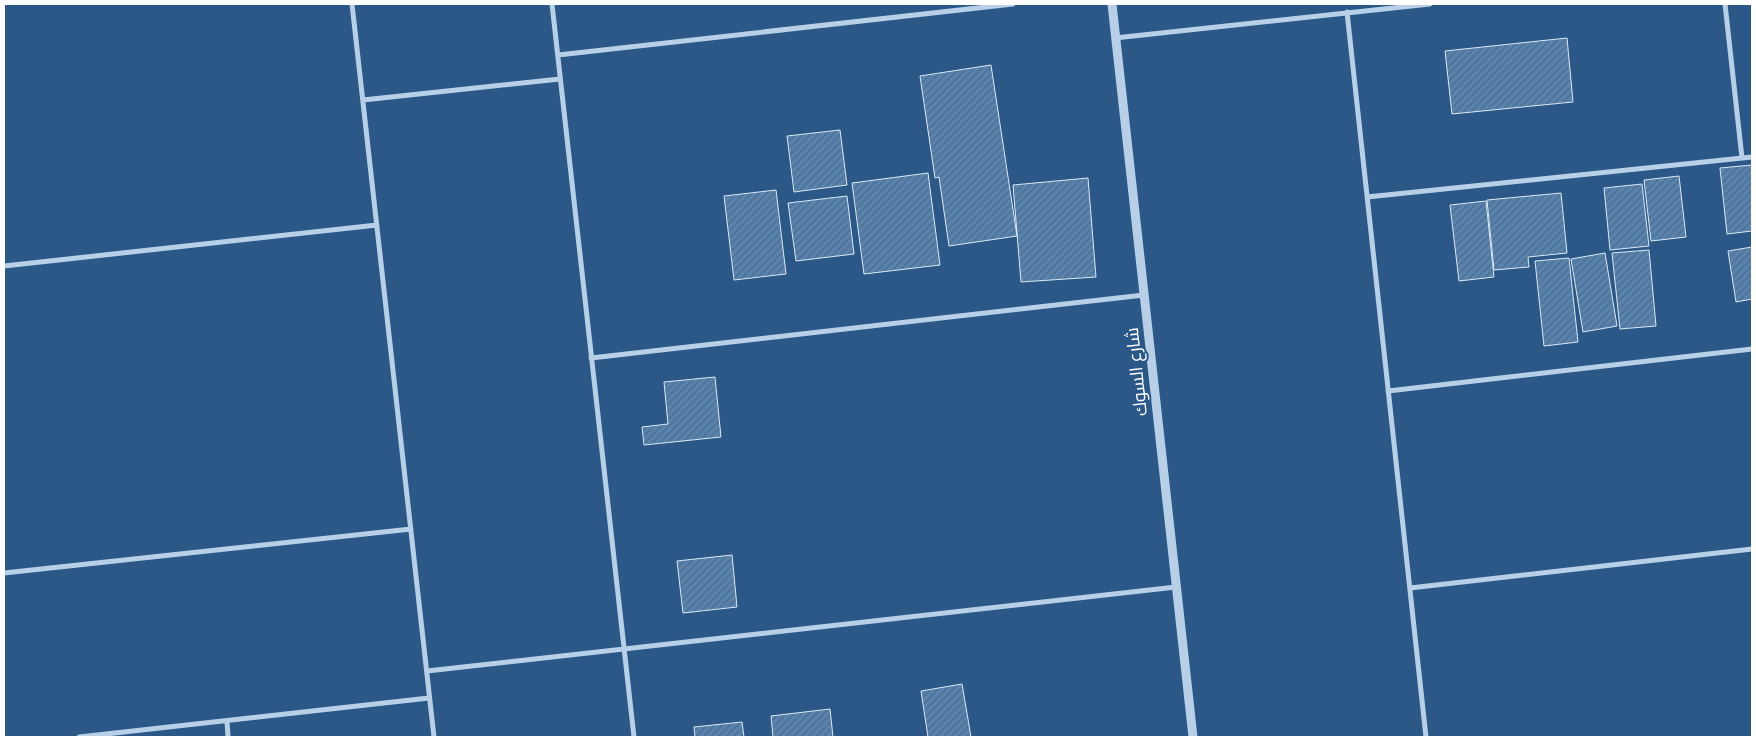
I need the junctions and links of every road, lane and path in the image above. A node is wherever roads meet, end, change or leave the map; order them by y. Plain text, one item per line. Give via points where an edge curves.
1 (352, 4) edge
2 (552, 4) edge
3 (1013, 4) edge
4 (1112, 4) edge
5 (1430, 4) edge
6 (1725, 4) edge
7 (1347, 12) junction
8 (1116, 38) junction
9 (558, 55) junction
10 (560, 79) junction
11 (363, 100) junction
12 (1752, 157) edge
13 (1742, 158) junction
14 (1367, 197) junction
15 (377, 225) junction
16 (4, 266) edge
17 (1144, 295) junction
18 (1752, 350) edge
19 (591, 358) junction
20 (1388, 391) junction
21 (411, 529) junction
22 (1752, 549) edge
23 (4, 573) edge
24 (1176, 587) junction
25 (1410, 588) junction
26 (624, 650) junction
27 (427, 671) junction
28 (429, 698) junction
29 (227, 721) junction
30 (79, 737) edge
31 (228, 737) edge
32 (434, 737) edge
33 (634, 737) edge
34 (1193, 737) edge
35 (1426, 737) edge

1 - 11 street
2 - 9 street
3 - 9 street
4 - 8 street, شارع السوك
5 - 7 street
6 - 13 street
7 - 8 street
7 - 14 street
8 - 17 street, شارع السوك
9 - 10 street
10 - 11 street
10 - 19 street
11 - 15 street
12 - 13 street
13 - 14 street
14 - 20 street
15 - 16 street
15 - 21 street
17 - 19 street
17 - 24 street, شارع السوك
18 - 20 street
19 - 26 street
20 - 25 street
21 - 23 street
21 - 27 street
22 - 25 street
24 - 26 street
24 - 34 street, شارع السوك
25 - 35 street
26 - 27 street
26 - 33 street
27 - 28 street
28 - 29 street
28 - 32 street
29 - 30 street
29 - 31 street

